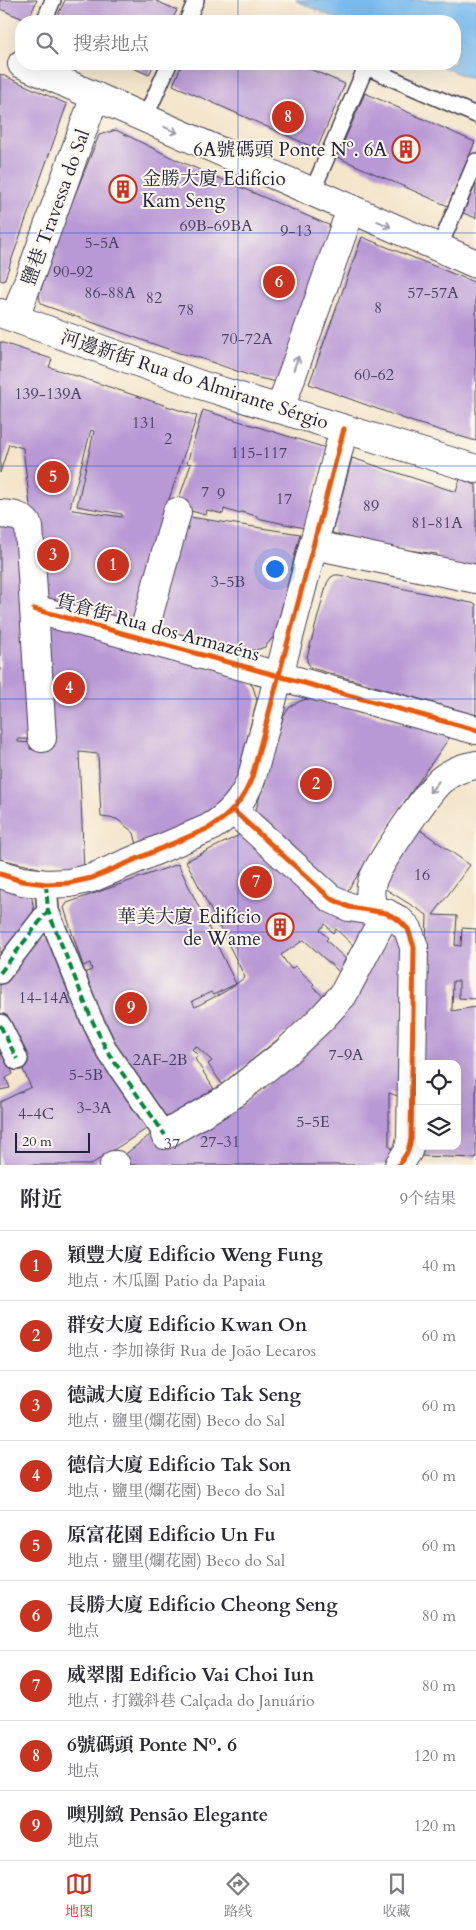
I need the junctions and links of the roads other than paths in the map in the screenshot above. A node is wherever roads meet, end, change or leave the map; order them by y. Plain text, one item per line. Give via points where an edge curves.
1 (53, 0) edge
2 (196, 0) edge
3 (47, 15) edge
4 (190, 15) edge
5 (0, 54) edge
6 (15, 61) edge
7 (36, 70) edge
8 (166, 70) edge
9 (365, 70) edge
10 (373, 70) edge
11 (95, 96) junction
12 (476, 115) edge
13 (145, 118) junction
14 (476, 160) edge
15 (312, 192) junction
16 (351, 209) junction
17 (439, 248) junction
18 (476, 264) edge
19 (7, 316) edge
20 (280, 409) junction
21 (344, 429) junction
22 (476, 469) edge
23 (177, 512) dead end
24 (0, 514) edge
25 (314, 545) junction
26 (476, 579) edge
27 (34, 609) junction
28 (127, 638) junction
29 (279, 676) junction
30 (476, 730) edge
31 (42, 738) dead end
32 (476, 765) edge
33 (233, 810) junction
34 (0, 874) edge
35 (46, 884) junction
36 (48, 911) junction
37 (381, 912) junction
38 (0, 972) edge
39 (0, 1025) edge
40 (17, 1059) dead end
41 (165, 1135) joint
42 (398, 1165) edge

1 - 3 lane
2 - 4 lane
5 - 6 street
7 - 11 street
8 - 13 lane
9 - 15 lane
10 - 12 lane
11 - 13 street
11 - 19 street, 鹽巷 Travessa do Sal
13 -> 15 street
14 - 17 lane
15 - 16 street
16 -> 17 street
20 -> 16 street
17 - 18 street
19 - 20 street, 河邊新街 Rua do Almirante Sérgio via 204,386
20 - 21 street, 河邊新街 Rua do Almirante Sérgio
21 - 22 street, 河邊新街 Rua do Almirante Sérgio
21 - 25 street
23 - 28 street
24 - 27 street via 19,516 29,527
25 - 26 street
25 - 29 street
27 - 28 street, 貨倉街 Rua dos Armazéns
27 - 31 street
28 - 29 street, 貨倉街 Rua dos Armazéns
29 - 30 street, 貨倉街 Rua dos Armazéns
29 - 33 street via 252,777 244,796
32 -> 37 street via 448,774 432,789 373,878 370,896
33 - 35 street via 209,828 99,875 69,883
33 - 37 street via 324,894 349,907
34 - 35 street
35 - 36 street
36 - 38 street
36 - 41 street via 107,1051
37 - 41 street via 343,995 321,1019 285,1053 228,1098
37 - 42 street via 399,920 408,929 414,947 411,1139 408,1151
39 - 40 street

